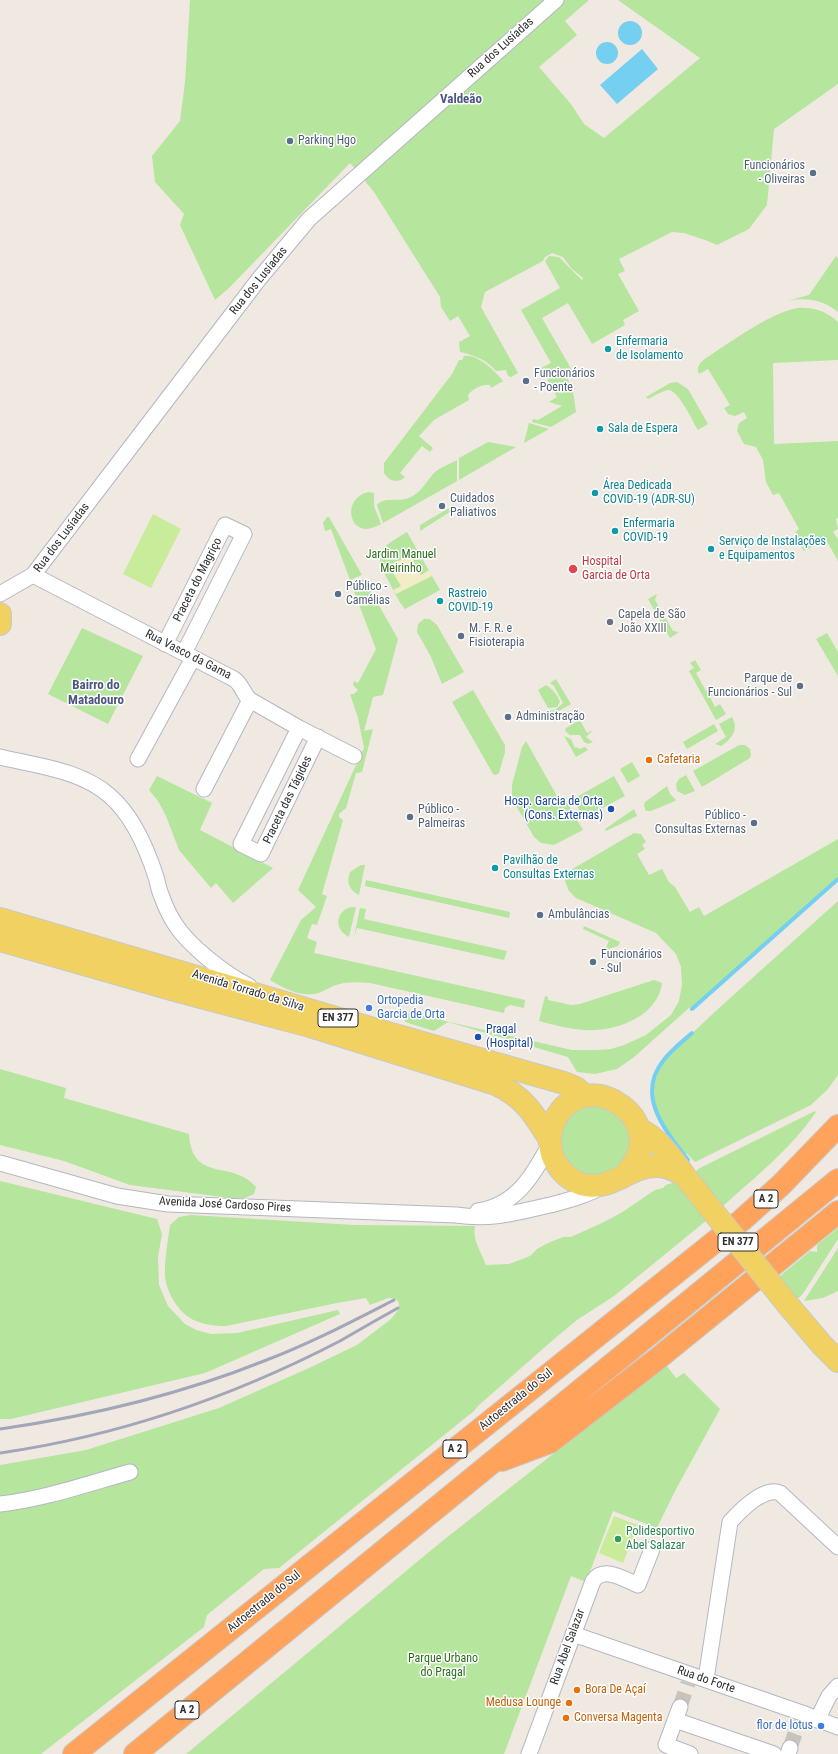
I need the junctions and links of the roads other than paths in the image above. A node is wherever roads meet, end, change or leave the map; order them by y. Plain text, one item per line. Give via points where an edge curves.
1 (556, 0) edge
2 (34, 575) junction
3 (0, 594) edge
4 (0, 614) edge
5 (0, 624) edge
6 (165, 644) junction
7 (188, 656) junction
8 (250, 700) junction
9 (299, 728) junction
10 (318, 738) junction
11 (354, 756) dead end
12 (0, 757) edge
13 (138, 759) dead end
14 (204, 789) dead end
15 (0, 919) edge
16 (0, 940) edge
17 (271, 998) junction
18 (585, 1096) junction
19 (838, 1126) edge
20 (639, 1129) junction
21 (550, 1142) junction
22 (0, 1163) edge
23 (686, 1177) junction
24 (838, 1180) edge
25 (612, 1182) junction
26 (838, 1212) edge
27 (456, 1215) junction
28 (838, 1361) edge
29 (486, 1466) junction
30 (130, 1472) dead end
31 (0, 1504) edge
32 (838, 1547) edge
33 (652, 1549) dead end
34 (573, 1634) junction
35 (706, 1679) junction
36 (838, 1686) edge
37 (817, 1720) junction
38 (838, 1727) edge
39 (74, 1754) edge
40 (135, 1754) edge
41 (529, 1754) edge
42 (690, 1754) edge
43 (774, 1754) edge

1 - 2 street, Rua dos Lusíadas via 309,219 259,278
2 - 3 street, Rua dos Lusíadas
2 - 6 street, Rua Vasco da Gama
4 - 5 main road
6 - 7 street, Rua Vasco da Gama
6 - 7 street, Praceta do Magriço via 225,525 244,534
7 - 8 street, Rua Vasco da Gama via 234,679
7 - 13 street
8 - 9 street, Rua Vasco da Gama
8 - 14 street
9 - 10 street, Rua Vasco da Gama
9 - 10 street, Praceta das Tágides via 241,844 261,854
10 - 11 street, Rua Vasco da Gama
12 - 17 street via 82,778 110,796 136,830 175,925 212,961 240,982
15 - 17 main road, Avenida Torrado da Silva
16 - 21 main road, Avenida Torrado da Silva via 310,1026 496,1084 521,1099 531,1110
17 - 18 main road, Avenida Torrado da Silva / EN 377 via 564,1083 576,1088
18 - 20 main road, EN 377 via 616,1100 630,1112
18 - 21 main road via 569,1103 558,1116 551,1131
19 - 39 highway, Autoestrada do Sul / A 2 via 781,1185 742,1220
20 - 23 main road via 657,1140
20 - 25 main road, EN 377 via 638,1156 631,1169
21 - 25 main road via 555,1162 568,1177 585,1185
21 - 27 street, Avenida José Cardoso Pires via 532,1176 510,1199 492,1208
22 - 27 street, Avenida José Cardoso Pires via 117,1196 168,1204
23 - 25 main road via 657,1165 642,1168
23 - 28 main road, EN 377, bridge via 788,1305
24 - 29 highway, A 2
25 - 27 street, Avenida José Cardoso Pires via 586,1195 514,1214 485,1217
26 - 29 highway via 656,1360 550,1442
29 - 40 highway, A 2
30 - 31 street via 67,1490
32 - 35 street via 774,1490 750,1503 730,1522
33 - 34 street, Rua Abel Salazar via 638,1585 613,1575 597,1576 591,1585
34 - 35 street, Rua do Forte via 689,1679
34 - 41 street, Rua Abel Salazar
35 - 37 street, Rua do Forte via 801,1718
36 - 37 street via 829,1696
37 - 38 street, Rua do Forte
42 - 43 street via 666,1745 678,1713

